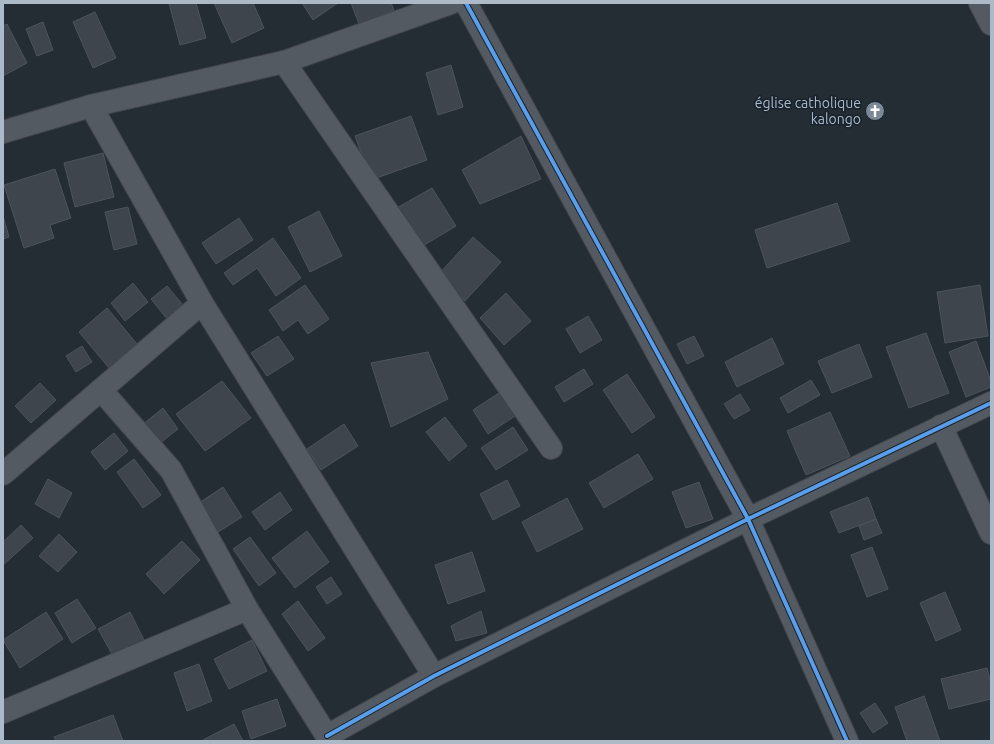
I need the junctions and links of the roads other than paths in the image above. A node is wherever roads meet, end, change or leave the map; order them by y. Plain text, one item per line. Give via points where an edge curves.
1 (452, 3) edge
2 (466, 3) edge
3 (980, 3) edge
4 (427, 7) edge
5 (991, 24) edge
6 (284, 62) junction
7 (91, 106) junction
8 (3, 132) edge
9 (202, 303) junction
10 (101, 390) junction
11 (991, 403) edge
12 (941, 426) junction
13 (551, 448) dead end
14 (3, 474) edge
15 (748, 519) junction
16 (991, 533) edge
17 (247, 609) junction
18 (434, 676) junction
19 (3, 712) edge
20 (328, 738) edge
21 (847, 741) edge

1 - 4 street
2 - 15 street
3 - 5 street
4 - 6 street
6 - 7 street
6 - 13 street
7 - 8 street
7 - 9 street
9 - 10 street
9 - 18 street
10 - 14 street
10 - 17 street via 171,470
11 - 12 street
12 - 15 street
12 - 16 street
15 - 18 street
15 - 21 street
17 - 19 street
17 - 20 street
18 - 20 street

